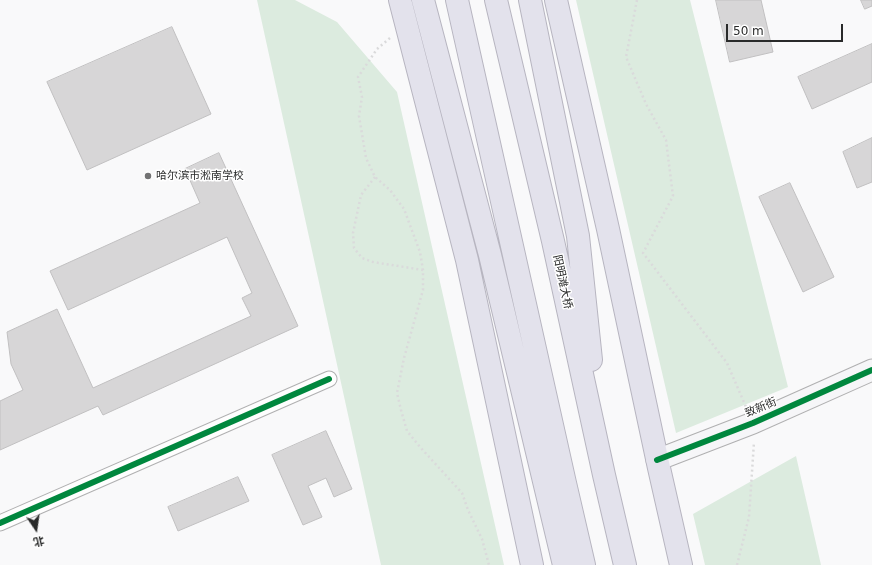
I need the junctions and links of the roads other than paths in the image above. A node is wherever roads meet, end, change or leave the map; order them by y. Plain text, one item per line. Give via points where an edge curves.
1 (400, 0) edge
2 (423, 0) edge
3 (458, 0) edge
4 (496, 0) edge
5 (530, 0) edge
6 (556, 0) edge
7 (872, 370) edge
8 (329, 379) dead end
9 (872, 379) edge
10 (754, 427) junction
11 (658, 464) junction
12 (604, 475) junction
13 (0, 523) edge
14 (532, 565) edge
15 (564, 565) edge
16 (584, 565) edge
17 (625, 565) edge
18 (681, 565) edge

1 - 14 highway via 467,260
2 - 15 highway via 490,255
3 - 16 highway
4 - 12 highway, 阳明滩大桥 via 553,241
5 - 12 highway via 578,236
6 - 11 highway
7 - 10 street, 致新街
8 - 13 street
9 - 10 street, 致新街
10 - 11 street, 致新街
11 - 18 highway
12 - 17 highway, 阳明滩大桥

